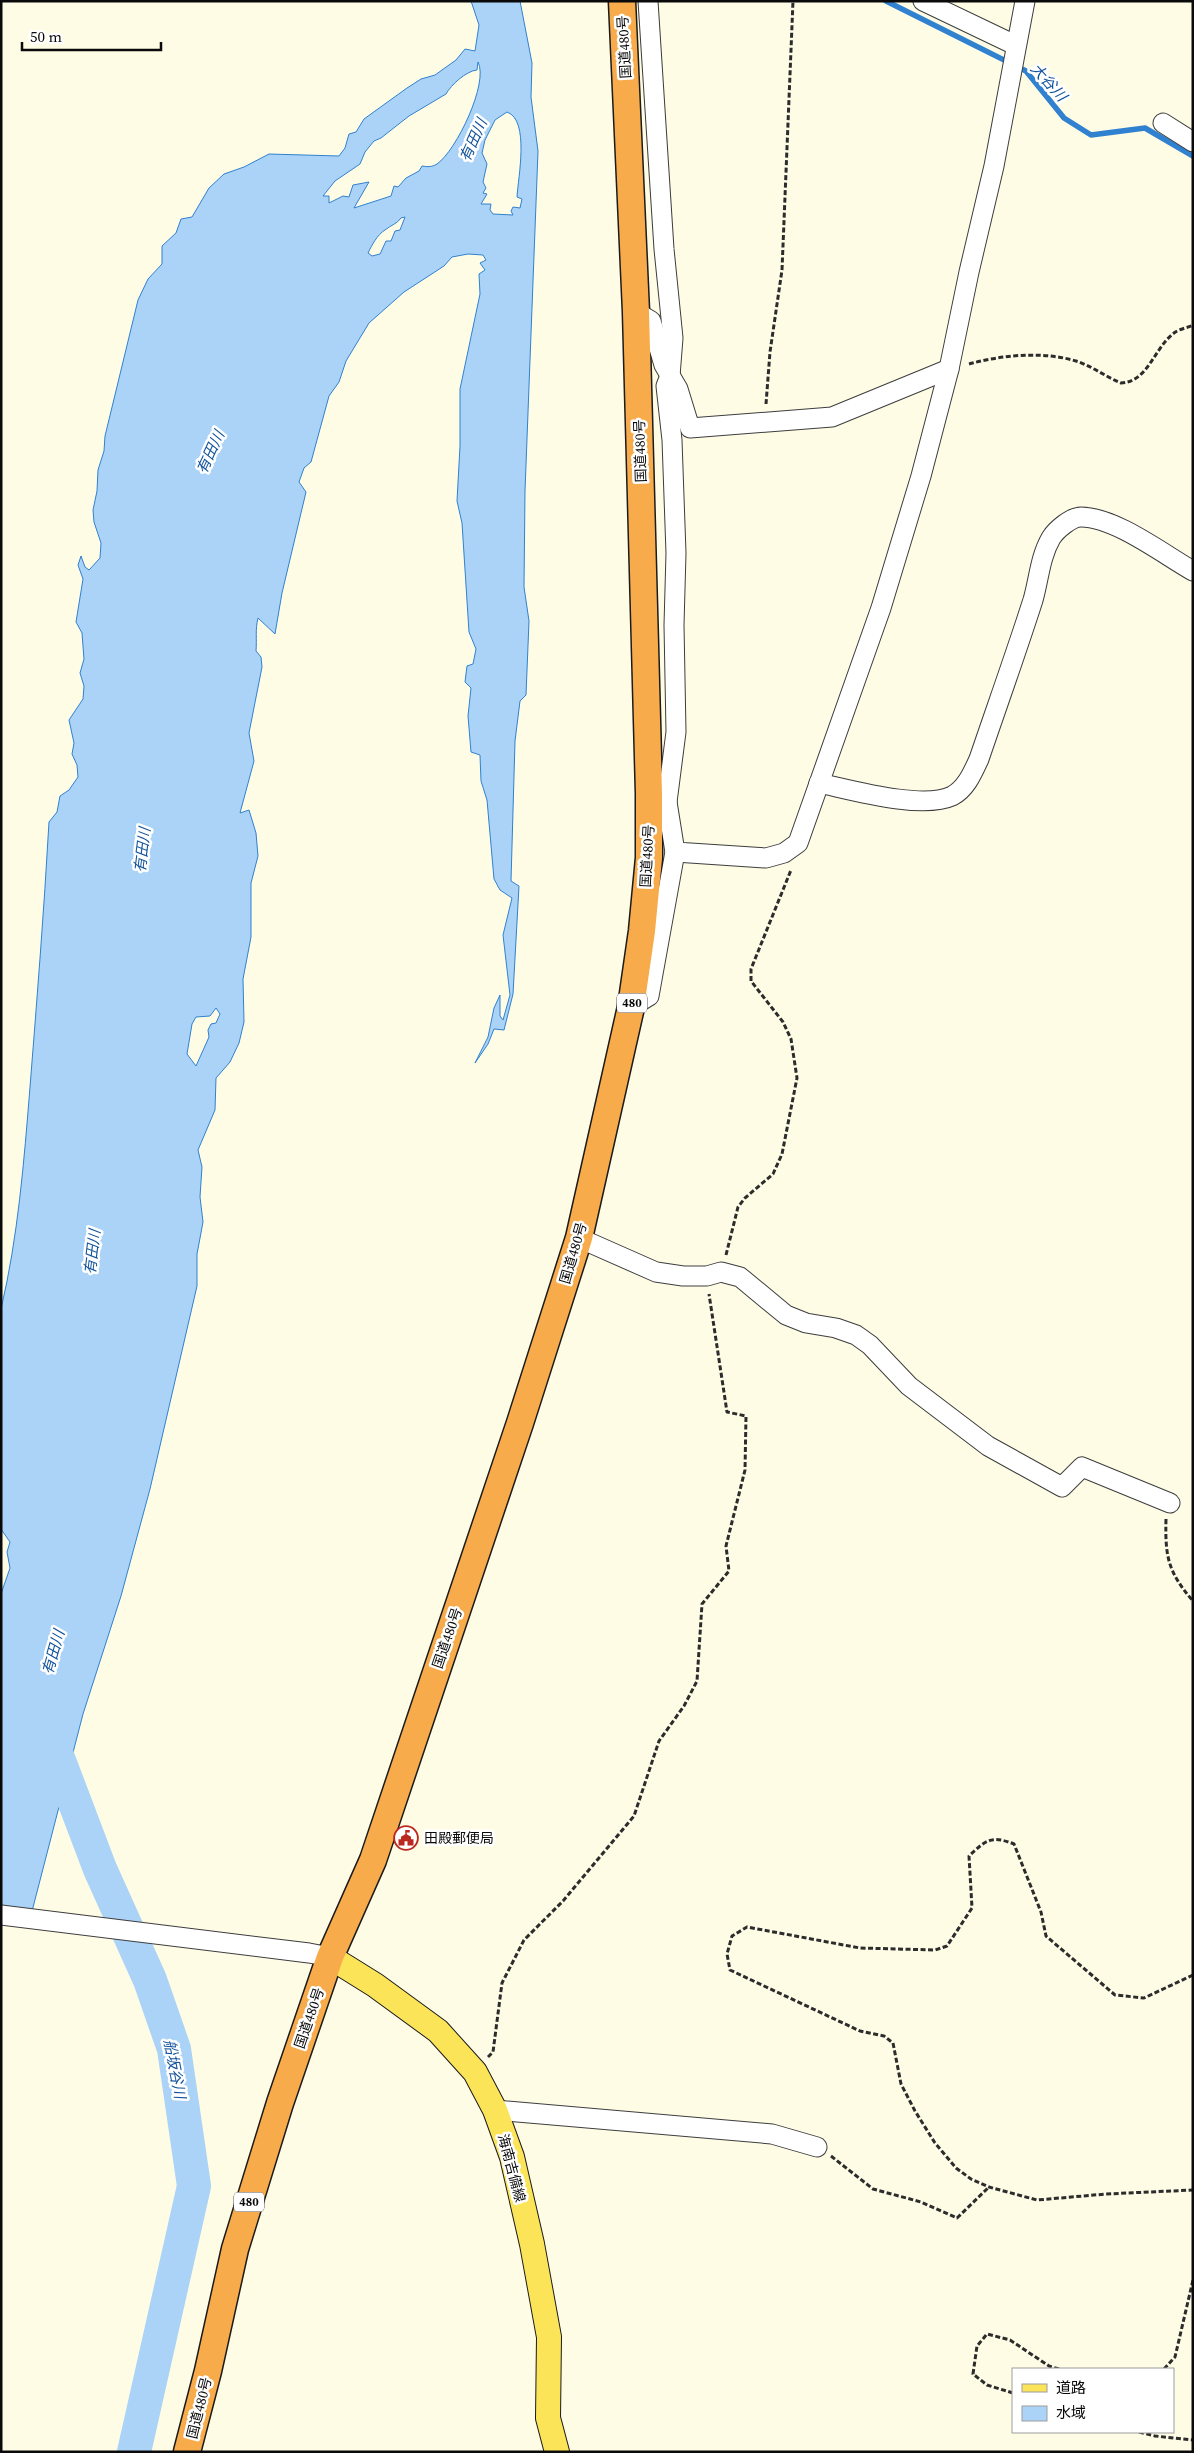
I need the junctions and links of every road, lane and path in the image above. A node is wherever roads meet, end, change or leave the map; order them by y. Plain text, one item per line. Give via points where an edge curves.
1 (622, 1) edge
2 (648, 1) edge
3 (792, 1) edge
4 (923, 1) edge
5 (1025, 1) edge
6 (1015, 44) junction
7 (1163, 123) dead end
8 (1193, 142) edge
9 (636, 312) junction
10 (1192, 327) edge
11 (949, 369) junction
12 (670, 376) junction
13 (764, 423) junction
14 (1193, 572) edge
15 (818, 784) junction
16 (658, 798) junction
17 (798, 842) junction
18 (675, 852) junction
19 (631, 1007) junction
20 (579, 1238) junction
21 (714, 1274) junction
22 (1170, 1502) joint
23 (1193, 1601) edge
24 (1, 1915) edge
25 (319, 1955) junction
26 (1193, 1975) edge
27 (475, 2072) junction
28 (495, 2110) junction
29 (817, 2146) joint
30 (989, 2187) junction
31 (1193, 2190) edge
32 (1193, 2280) edge
33 (1056, 2368) edge
34 (1165, 2368) edge
35 (1012, 2393) edge
36 (1146, 2433) edge
37 (1193, 2440) edge
38 (187, 2452) edge
39 (557, 2452) edge

1 - 9 highway, 国道480号 / 480
2 - 12 street via 673,338
3 - 13 path via 782,270
4 - 6 street
5 - 6 street
6 - 11 street via 994,166
7 - 8 street
9 - 12 street via 651,321
9 - 16 highway, 国道480号 / 480
10 - 11 path via 1175,332 1140,377 1129,383 1121,383 1077,361 1063,358 1001,356
11 - 13 street via 832,418
11 - 15 street via 881,608
12 - 13 street via 678,389 690,428
12 - 16 street via 666,386 672,440 676,552 676,732
14 - 15 street via 1114,524 1079,516 1063,525 1052,536 1044,552 1030,607 979,759 968,782 954,795 922,802
15 - 17 street
16 - 18 street
16 - 19 highway, 国道480号 / 480
17 - 18 street via 784,853 766,858
17 - 21 path via 794,864 751,969 751,981 783,1022 791,1039 796,1088 782,1154 773,1174 738,1207
18 - 19 street via 649,996
19 - 20 highway, 国道480号 / 480
20 - 21 street via 656,1272 683,1276
20 - 25 highway, 国道480号 / 480 via 373,1860
21 - 22 street via 740,1277 786,1315 856,1336 870,1345 909,1386 988,1446 1062,1487 1082,1468
21 - 27 path via 727,1412 746,1416 745,1470 726,1546 729,1571 702,1604 697,1681 659,1741 634,1816 563,1901 524,1940 502,1983 493,2052
22 - 23 path via 1166,1519 1166,1549 1175,1580
24 - 25 street
25 - 27 main road, 海南吉備線 via 375,1984 438,2031
25 - 38 highway, 国道480号 / 480 via 280,2103 235,2249
26 - 30 path via 1144,1998 1115,1995 1046,1936 1041,1912 1014,1844 1000,1838 984,1842 969,1856 972,1908 947,1946 935,1950 860,1948 747,1927 732,1936 727,1954 730,1970 860,2031 884,2036 893,2043 901,2084 935,2143 956,2168
27 - 28 main road, 海南吉備線
28 - 29 street via 772,2134
28 - 39 main road, 海南吉備線 via 512,2158 532,2244 547,2328 548,2418
29 - 30 path via 873,2189 921,2202 957,2218
30 - 31 path via 1037,2200
32 - 34 path via 1175,2357
33 - 35 path via 1010,2340 987,2334 976,2346 973,2374 987,2385
36 - 37 path

